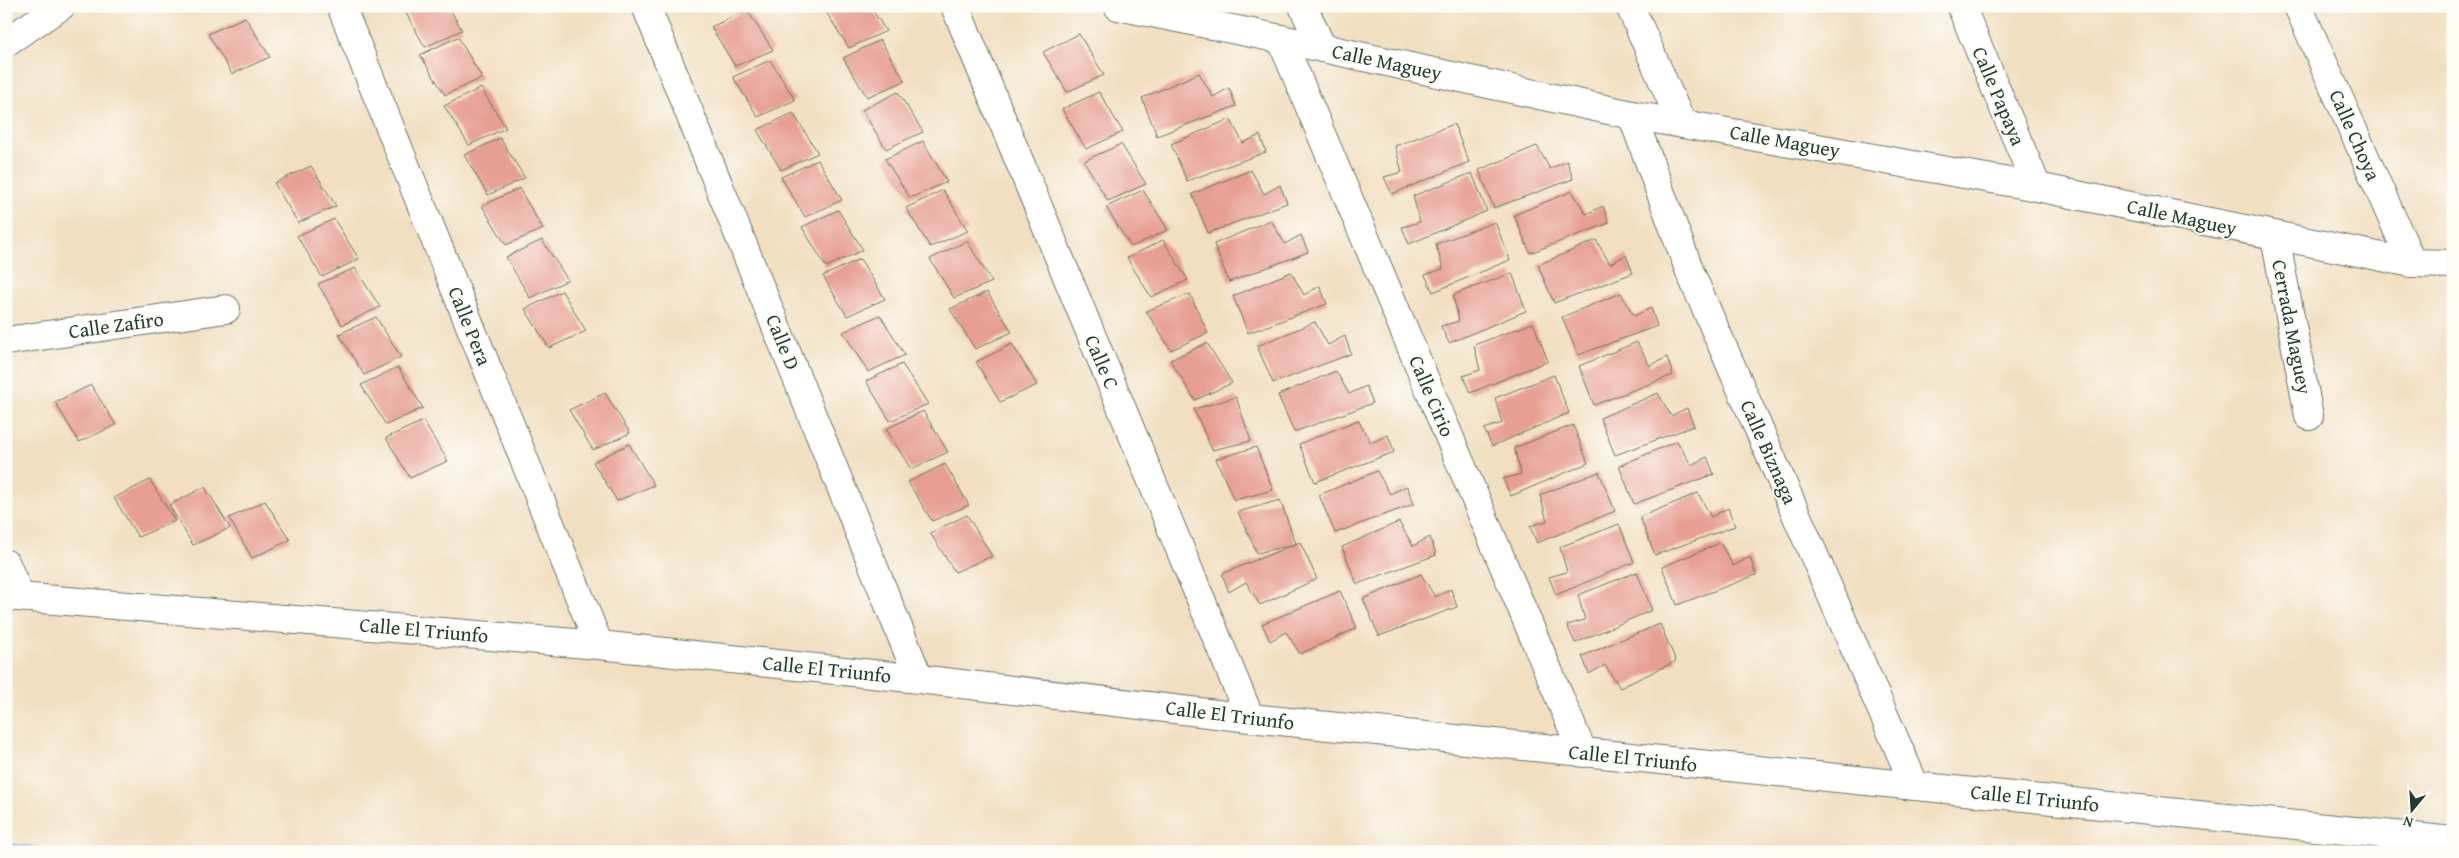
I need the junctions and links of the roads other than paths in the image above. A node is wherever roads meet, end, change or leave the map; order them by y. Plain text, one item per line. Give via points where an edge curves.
1 (62, 6) edge
2 (341, 6) edge
3 (646, 6) edge
4 (954, 6) edge
5 (1118, 6) edge
6 (1303, 6) edge
7 (1630, 6) edge
8 (1961, 6) edge
9 (2298, 6) edge
10 (1281, 39) junction
11 (6, 42) edge
12 (1322, 48) junction
13 (1632, 115) junction
14 (1681, 122) junction
15 (2038, 186) junction
16 (2275, 237) junction
17 (2412, 263) junction
18 (2453, 264) edge
19 (226, 309) dead end
20 (6, 341) edge
21 (2309, 416) dead end
22 (6, 564) edge
23 (13, 596) edge
24 (599, 645) junction
25 (919, 678) junction
26 (1250, 718) junction
27 (1583, 753) junction
28 (1915, 786) junction
29 (2453, 841) edge

1 - 11 street
2 - 24 street, Calle Pera
3 - 25 street, Calle D
4 - 26 street, Calle C
5 - 10 street, Calle Maguey
6 - 12 street
7 - 14 street
8 - 15 street, Calle Papaya
9 - 17 street, Calle Choya
10 - 12 street, Calle Maguey
10 - 27 street, Calle Cirio
12 - 13 street, Calle Maguey
13 - 14 street, Calle Maguey
13 - 28 street, Calle Biznaga via 1690,272
14 - 15 street, Calle Maguey
15 - 16 street, Calle Maguey
16 - 17 street, Calle Maguey
16 - 21 street, Cerrada Maguey
17 - 18 street, Calle Maguey
19 - 20 street, Calle Zafiro
22 - 23 street
23 - 24 street, Calle El Triunfo
24 - 25 street, Calle El Triunfo
25 - 26 street, Calle El Triunfo
26 - 27 street, Calle El Triunfo
27 - 28 street, Calle El Triunfo
28 - 29 street, Calle El Triunfo

